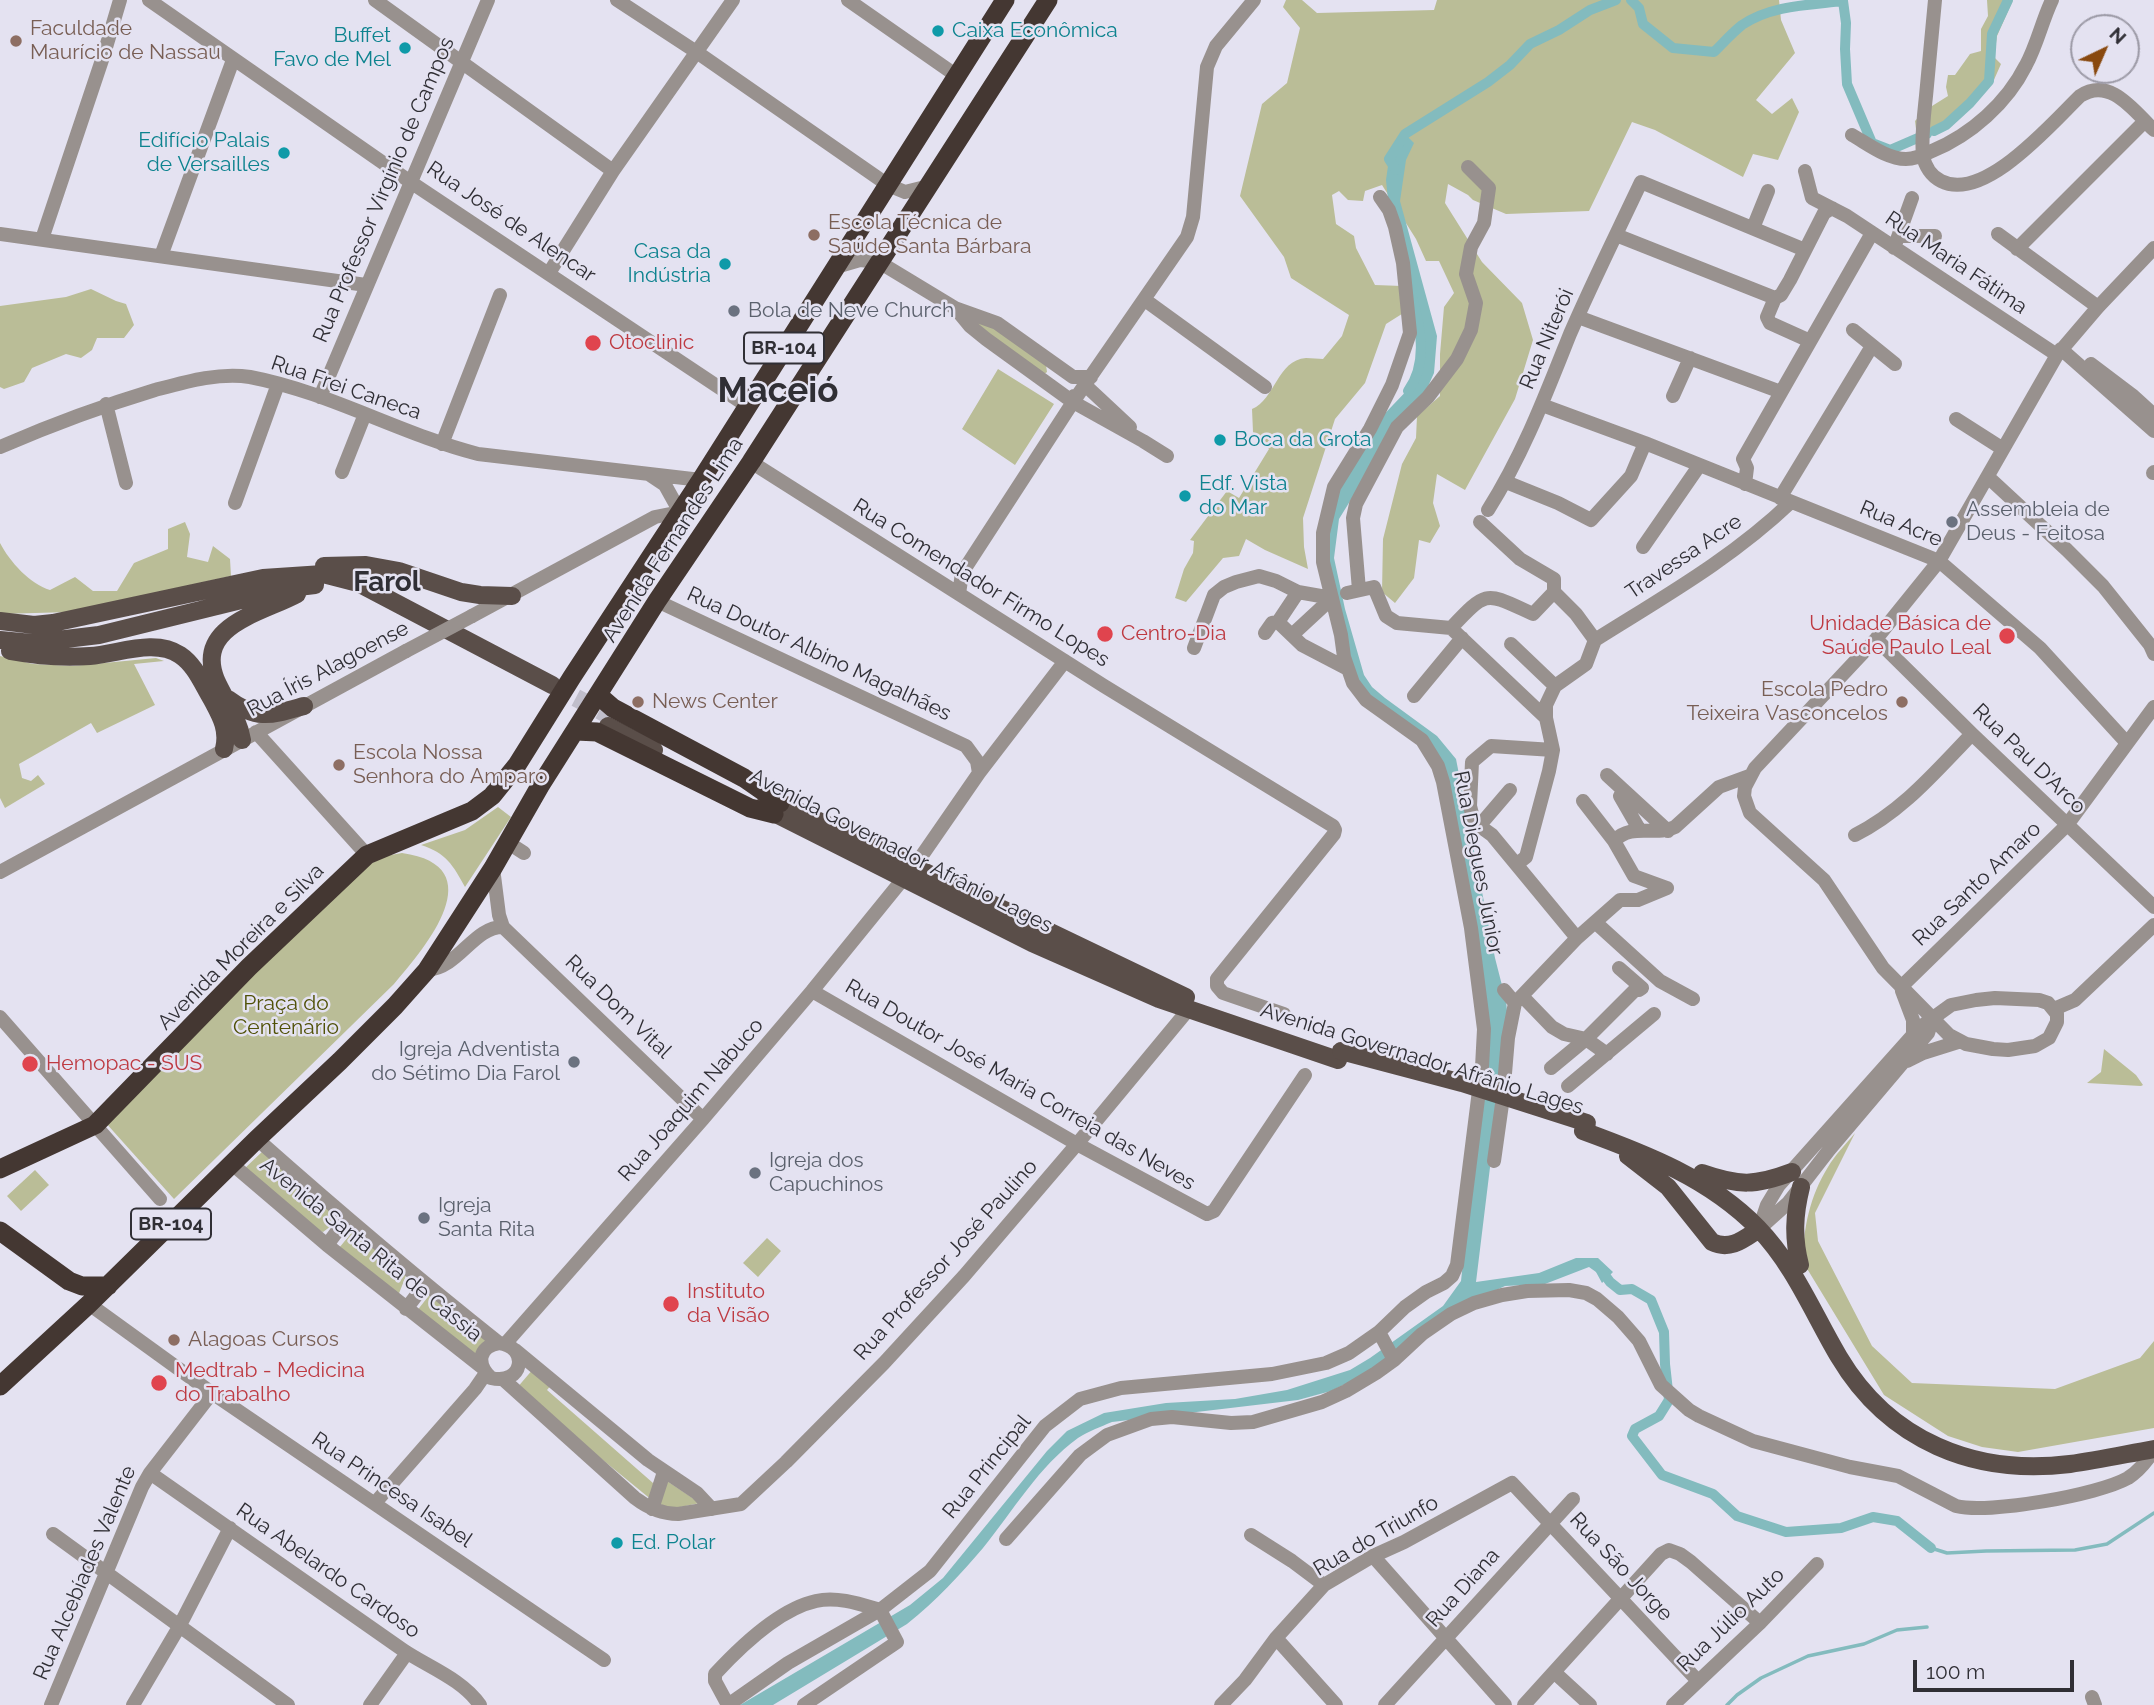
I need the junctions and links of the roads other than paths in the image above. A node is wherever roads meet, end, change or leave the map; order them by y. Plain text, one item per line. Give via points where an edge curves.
1 (120, 0) edge
2 (149, 0) edge
3 (374, 0) edge
4 (488, 0) edge
5 (617, 0) edge
6 (733, 0) edge
7 (848, 0) edge
8 (1005, 0) edge
9 (1048, 0) edge
10 (1254, 0) edge
11 (1935, 0) edge
12 (2052, 0) edge
13 (698, 53) junction
14 (233, 60) junction
15 (461, 62) junction
16 (957, 76) junction
17 (2149, 125) edge
18 (1852, 135) dead end
19 (1923, 148) junction
20 (1468, 167) dead end
21 (612, 171) junction
22 (1805, 171) dead end
23 (412, 183) junction
24 (888, 185) junction
25 (929, 186) junction
26 (1768, 191) dead end
27 (1380, 197) dead end
28 (1912, 198) dead end
29 (1832, 208) junction
30 (1753, 228) junction
31 (1872, 233) junction
32 (0, 234) edge
33 (1998, 234) dead end
34 (1616, 235) junction
35 (1935, 236) dead end
36 (41, 239) junction
37 (1896, 242) junction
38 (2154, 248) edge
39 (2017, 249) junction
40 (1805, 250) junction
41 (161, 256) junction
42 (879, 262) junction
43 (836, 267) junction
44 (549, 272) junction
45 (366, 285) junction
46 (500, 295) dead end
47 (1774, 298) junction
48 (1144, 300) junction
49 (2098, 307) junction
50 (955, 308) junction
51 (1578, 317) junction
52 (1853, 330) dead end
53 (1810, 341) junction
54 (1872, 346) junction
55 (2062, 348) junction
56 (1690, 358) junction
57 (1895, 364) dead end
58 (1083, 379) junction
59 (278, 384) junction
60 (1265, 387) dead end
61 (1781, 392) junction
62 (1673, 396) dead end
63 (320, 397) junction
64 (1073, 402) junction
65 (106, 404) junction
66 (1542, 405) junction
67 (747, 406) junction
68 (365, 414) junction
69 (2154, 415) edge
70 (1956, 419) dead end
71 (2154, 431) edge
72 (1143, 440) junction
73 (1645, 443) junction
74 (442, 444) junction
75 (0, 447) edge
76 (2003, 449) junction
77 (1167, 456) dead end
78 (751, 462) junction
79 (1699, 466) junction
80 (342, 472) dead end
81 (645, 473) junction
82 (1987, 477) junction
83 (701, 480) junction
84 (1506, 482) junction
85 (126, 483) dead end
86 (1745, 484) junction
87 (1785, 500) junction
88 (235, 503) dead end
89 (680, 512) junction
90 (1643, 547) dead end
91 (1939, 561) junction
92 (962, 573) junction
93 (263, 578) junction
94 (943, 584) junction
95 (313, 585) junction
96 (1298, 592) junction
97 (1554, 592) junction
98 (470, 594) junction
99 (959, 594) junction
100 (512, 596) junction
101 (1332, 598) junction
102 (657, 601) junction
103 (472, 616) junction
104 (0, 621) edge
105 (1278, 622) junction
106 (1265, 633) dead end
107 (1457, 633) junction
108 (1292, 635) junction
109 (1595, 639) junction
110 (1876, 639) junction
111 (0, 640) edge
112 (1511, 644) dead end
113 (1194, 648) dead end
114 (0, 649) edge
115 (2154, 654) edge
116 (1065, 661) junction
117 (1348, 669) junction
118 (1555, 686) junction
119 (598, 695) junction
120 (1414, 696) dead end
121 (226, 697) junction
122 (304, 705) junction
123 (2154, 707) edge
124 (1546, 718) junction
125 (610, 721) tunnel mouth
126 (576, 731) junction
127 (1972, 734) junction
128 (249, 736) junction
129 (1002, 743) junction
130 (2127, 743) junction
131 (963, 745) junction
132 (224, 748) junction
133 (1553, 750) junction
134 (517, 765) joint
135 (979, 773) junction
136 (1607, 775) dead end
137 (1747, 782) junction
138 (1510, 790) dead end
139 (1620, 796) dead end
140 (1583, 801) dead end
141 (777, 808) junction
142 (1477, 824) junction
143 (2067, 825) junction
144 (1639, 830) junction
145 (1668, 831) junction
146 (1856, 835) dead end
147 (1614, 841) junction
148 (507, 842) junction
149 (524, 853) dead end
150 (367, 855) junction
151 (1623, 858) junction
152 (1517, 864) junction
153 (493, 868) junction
154 (0, 872) edge
155 (909, 873) junction
156 (1652, 873) dead end
157 (2154, 907) edge
158 (1595, 922) junction
159 (2154, 925) edge
160 (503, 927) junction
161 (1577, 938) junction
162 (1641, 963) junction
163 (427, 970) junction
164 (1900, 987) junction
165 (1504, 990) dead end
166 (812, 991) junction
167 (1693, 999) dead end
168 (1519, 1000) junction
169 (2054, 1009) junction
170 (1188, 1010) junction
171 (1284, 1014) dead end
172 (1654, 1014) dead end
173 (0, 1018) edge
174 (1939, 1020) junction
175 (1913, 1035) junction
176 (1586, 1040) junction
177 (1958, 1041) junction
178 (1606, 1054) junction
179 (1339, 1056) junction
180 (1899, 1066) junction
181 (1551, 1068) dead end
182 (1305, 1075) dead end
183 (1568, 1086) dead end
184 (703, 1119) junction
185 (94, 1125) junction
186 (1588, 1130) junction
187 (257, 1139) junction
188 (1077, 1144) junction
189 (1494, 1161) dead end
190 (232, 1164) junction
191 (7, 1166) edge
192 (1702, 1173) junction
193 (1796, 1180) junction
194 (0, 1184) edge
195 (160, 1199) dead end
196 (346, 1218) junction
197 (1762, 1224) junction
198 (0, 1231) edge
199 (327, 1245) junction
200 (0, 1246) edge
201 (1457, 1265) joint
202 (1800, 1265) junction
203 (425, 1284) junction
204 (108, 1286) junction
205 (89, 1304) junction
206 (406, 1309) junction
207 (73, 1318) junction
208 (1381, 1337) junction
209 (507, 1345) junction
210 (1394, 1359) junction
211 (491, 1375) junction
212 (0, 1386) edge
213 (212, 1393) junction
214 (2154, 1438) edge
215 (2154, 1450) edge
216 (664, 1472) junction
217 (150, 1473) junction
218 (1512, 1483) joint
219 (1573, 1499) dead end
220 (375, 1503) junction
221 (652, 1509) junction
222 (712, 1509) junction
223 (1551, 1523) junction
224 (230, 1528) junction
225 (53, 1534) dead end
226 (1251, 1535) dead end
227 (1006, 1539) dead end
228 (1373, 1556) junction
229 (1817, 1564) dead end
230 (106, 1574) junction
231 (1324, 1586) junction
232 (1622, 1599) junction
233 (882, 1612) junction
234 (1760, 1623) junction
235 (179, 1627) junction
236 (1276, 1638) junction
237 (1446, 1638) junction
238 (407, 1653) junction
239 (604, 1660) dead end
240 (1553, 1672) junction
241 (1698, 1681) junction
242 (51, 1705) edge
243 (133, 1705) edge
244 (288, 1705) edge
245 (370, 1705) edge
246 (480, 1705) edge
247 (728, 1705) edge
248 (804, 1705) edge
249 (1221, 1705) edge
250 (1336, 1705) edge
251 (1385, 1705) edge
252 (1505, 1705) edge
253 (1524, 1705) edge
254 (1590, 1705) edge
255 (1673, 1705) edge

1 - 36 street
2 - 14 street, Rua José de Alencar
3 - 15 street
4 - 15 street, Rua Professor Virgínio de Campos
5 - 13 street
6 - 13 street
7 - 16 street
8 - 16 highway, Avenida Fernandes Lima / BR-104
9 - 25 highway, Avenida Fernandes Lima / BR-104
10 - 48 street via 1210,57 1193,218 1187,237
11 - 19 street
12 - 19 street via 2028,63 2008,93 1956,140
13 - 21 street
13 - 24 street
14 - 23 street, Rua José de Alencar
14 - 41 street
15 - 21 street
15 - 23 street, Rua Professor Virgínio de Campos
16 - 24 highway, Avenida Fernandes Lima / BR-104
17 - 19 street via 2120,97 2094,89 2080,96 2013,160 1981,180 1949,184 1938,180 1930,172
17 - 39 street
18 - 19 street via 1907,159
20 - 107 street via 1489,188 1484,223 1471,247 1466,274 1476,303 1471,330 1457,359 1397,427 1353,517 1353,591 1374,587 1386,616 1397,623
21 - 44 street
22 - 29 street, Rua Maria Fátima via 1812,198
23 - 44 street, Rua José de Alencar
23 - 45 street, Rua Professor Virgínio de Campos
24 - 25 street via 905,191
24 - 43 highway, Avenida Fernandes Lima / BR-104
25 - 42 highway, Avenida Fernandes Lima / BR-104
26 - 30 street
27 - 101 street, Rua Diegues Júnior via 1395,227 1403,263 1410,333 1392,384 1334,487 1327,509 1323,562
28 - 37 street
29 - 31 street, Rua Maria Fátima
29 - 40 street via 1824,213
30 - 34 street, Rua Niterói via 1641,183
30 - 40 street
31 - 37 street, Rua Maria Fátima
31 - 53 street
32 - 36 street
33 - 39 street
34 - 47 street
34 - 51 street, Rua Niterói
35 - 37 street
36 - 41 street
37 - 55 street, Rua Maria Fátima
38 - 49 street
39 - 49 street
40 - 47 street via 1781,295
41 - 45 street
42 - 43 street via 860,260
42 - 50 street
42 - 78 highway, Avenida Fernandes Lima / BR-104
43 - 67 highway, Avenida Fernandes Lima / BR-104
44 - 67 street, Rua José de Alencar
45 - 63 street, Rua Professor Virgínio de Campos
46 - 74 street
47 - 53 street via 1768,320
48 - 58 street
48 - 60 street
49 - 55 street
50 - 58 street via 997,323
50 - 64 street via 986,340
51 - 56 street
51 - 66 street, Rua Niterói
52 - 54 street
53 - 61 street
54 - 57 street
54 - 87 street, Travessa Acre
55 - 69 street via 2074,349
55 - 71 street
55 - 76 street
56 - 61 street
56 - 62 street
58 - 64 street via 1075,384
58 - 72 street
59 - 63 street, Rua Frei Caneca
59 - 65 street, Rua Frei Caneca via 220,376
59 - 88 street
61 - 86 street via 1743,459
63 - 68 street, Rua Frei Caneca
64 - 72 street
64 - 92 street
65 - 75 street, Rua Frei Caneca
65 - 85 street
66 - 73 street, Rua Acre
66 - 84 street, Rua Niterói
67 - 83 highway, Avenida Fernandes Lima / BR-104
68 - 74 street, Rua Frei Caneca
68 - 80 street
70 - 76 street
72 - 77 street
73 - 79 street, Rua Acre
73 - 84 street via 1631,476 1589,521
74 - 81 street, Rua Frei Caneca via 478,454
76 - 82 street
78 - 94 street, Rua Comendador Firmo Lopes
78 - 102 highway, Avenida Fernandes Lima / BR-104
79 - 86 street, Rua Acre
79 - 90 street
81 - 83 street, Rua Frei Caneca
81 - 89 street via 665,485
82 - 91 street
82 - 115 street via 2103,586
83 - 89 highway, Avenida Fernandes Lima / BR-104
84 - 97 street, Rua Niterói via 1484,516 1520,559 1554,579
86 - 87 street, Rua Acre
87 - 91 street, Rua Acre
87 - 109 street, Travessa Acre via 1767,525 1720,562
89 - 100 street, Rua Íris Alagoense via 655,517
89 - 134 highway, Avenida Fernandes Lima / BR-104
91 - 110 street
91 - 130 street, Rua Acre via 2040,648
92 - 94 street
92 - 99 street
93 - 95 main road via 323,574 358,583 550,690 372,603
93 - 98 main road via 314,566 366,565
93 - 104 main road via 53,623
94 - 99 street, Rua Comendador Firmo Lopes
95 - 111 main road via 99,635 32,643
95 - 121 main road via 231,625 216,640 211,662
96 - 101 street
96 - 105 street
96 - 113 street via 1259,576 1224,587 1214,595
97 - 107 street via 1533,614 1496,597 1477,600
97 - 109 street
98 - 100 main road
98 - 103 main road via 478,604
99 - 116 street, Rua Comendador Firmo Lopes
100 - 103 street, Rua Íris Alagoense
101 - 108 street
101 - 117 street, Rua Diegues Júnior
102 - 119 highway, Avenida Fernandes Lima / BR-104
102 - 131 street, Rua Doutor Albino Magalhães
103 - 122 street, Rua Íris Alagoense, bridge
105 - 106 street
105 - 108 street
107 - 120 street
107 - 124 street
108 - 117 street
109 - 118 street via 1586,664
110 - 127 street, Rua Pau D'Arco
110 - 137 street
112 - 118 street
114 - 132 main road via 42,657 167,649 189,662 200,678 225,728
116 - 129 street, Rua Joaquim Nabuco
116 - 171 street, Rua Comendador Firmo Lopes via 1333,826 1334,834 1217,979 1223,993
117 - 201 street, Rua Diegues Júnior via 1366,700 1422,740 1438,766 1464,890 1484,1030
118 - 124 street via 1546,705
119 - 126 highway, Avenida Fernandes Lima / BR-104
119 - 141 highway via 613,708 744,778
121 - 122 main road via 255,714 275,714
121 - 128 main road
122 - 128 street, Rua Íris Alagoense
123 - 130 street, Rua Santo Amaro
124 - 133 street
125 - 141 main road, Avenida Governador Afrânio Lages
126 - 141 highway via 597,732 743,805 759,811
126 - 148 highway, Avenida Fernandes Lima / BR-104
127 - 143 street, Rua Pau D'Arco
127 - 146 street via 1909,799
128 - 132 street, Rua Íris Alagoense
128 - 150 street
129 - 131 street, Rua Doutor Albino Magalhães
129 - 135 street, Rua Joaquim Nabuco
130 - 143 street, Rua Santo Amaro
131 - 135 street, Rua Doutor Albino Magalhães via 973,753
132 - 154 street, Rua Íris Alagoense
133 - 142 street via 1491,746 1472,762 1470,806
133 - 152 street via 1526,857
134 - 150 highway, Avenida Moreira e Silva / BR-104 via 492,796 472,811
135 - 155 street, Rua Joaquim Nabuco
136 - 145 street
137 - 145 street via 1719,787
137 - 164 street via 1744,796 1750,813 1824,880
138 - 142 street
139 - 144 street
140 - 147 street
141 - 155 main road, Avenida Governador Afrânio Lages
142 - 152 street
143 - 157 street, Rua Pau D'Arco
143 - 164 street, Rua Santo Amaro
144 - 145 street
144 - 147 street
147 - 151 street
148 - 149 street
148 - 153 highway, BR-104
150 - 185 highway, Avenida Moreira e Silva / BR-104
151 - 156 street
151 - 158 street via 1634,876 1667,888 1637,900 1620,900
152 - 161 street
153 - 160 street
153 - 163 highway, BR-104
155 - 166 street, Rua Joaquim Nabuco
155 - 170 main road, Avenida Governador Afrânio Lages via 1032,943
155 - 179 main road, Avenida Governador Afrânio Lages via 939,879 1163,988
158 - 161 street
158 - 162 street
159 - 169 street via 2075,1000
160 - 163 street via 490,929 440,968
160 - 184 street, Rua Dom Vital
161 - 168 street
162 - 167 street via 1660,981
162 - 176 street via 1624,972 1642,988
163 - 187 highway, BR-104
164 - 174 street
164 - 175 street via 1913,1020
165 - 168 street
166 - 184 street, Rua Joaquim Nabuco
166 - 188 street, Rua Doutor José Maria Correia das Neves
168 - 176 street via 1552,1027
168 - 189 street via 1508,1038
169 - 174 street via 2039,1000 1976,1000 1951,1004
169 - 177 street via 2054,1030 2035,1046 2001,1049
170 - 179 main road, Avenida Governador Afrânio Lages
170 - 188 street, Rua Professor José Paulino
172 - 178 street
173 - 185 street
174 - 175 street
174 - 177 street
174 - 180 street
175 - 193 street
176 - 178 street
176 - 181 street
177 - 180 street
178 - 183 street
179 - 186 main road, Avenida Governador Afrânio Lages, bridge via 1462,1083
180 - 193 street via 1829,1150
182 - 188 street, Rua Doutor José Maria Correia das Neves via 1214,1211 1207,1214
184 - 209 street, Rua Joaquim Nabuco
185 - 191 highway, Avenida Moreira e Silva / BR-104
185 - 195 street
186 - 192 main road, Avenida Governador Afrânio Lages via 1661,1153
186 - 197 main road, Avenida Governador Afrânio Lages via 1695,1179
186 - 197 main road via 1668,1187 1712,1242 1733,1245
187 - 190 highway, BR-104
187 - 196 street, Avenida Santa Rita de Cássia
188 - 222 street, Rua Professor José Paulino via 1041,1195 786,1462 741,1504
190 - 199 street, Avenida Santa Rita de Cássia
190 - 204 highway, BR-104
191 - 194 highway
192 - 193 main road via 1744,1184
192 - 197 main road, Avenida Governador Afrânio Lages
193 - 197 street via 1773,1195
193 - 202 main road via 1794,1237
196 - 199 street
196 - 203 street, Avenida Santa Rita de Cássia
197 - 202 main road, Avenida Governador Afrânio Lages
197 - 215 main road, Avenida Governador Afrânio Lages via 1854,1381 1891,1418 1927,1441 1959,1456 2013,1466 2069,1464
198 - 204 highway via 69,1281
199 - 206 street, Avenida Santa Rita de Cássia
200 - 207 highway via 61,1287 71,1300
201 - 208 street, Rua Principal via 1444,1283 1405,1307
202 - 214 main road, Avenida Governador Afrânio Lages via 1872,1386 1908,1420 1955,1446 1985,1455 2042,1457
203 - 206 street
203 - 209 street, Avenida Santa Rita de Cássia
204 - 205 highway, BR-104
205 - 207 highway, BR-104
205 - 213 street, Rua Princesa Isabel
206 - 211 street, Avenida Santa Rita de Cássia
207 - 212 highway, BR-104
208 - 210 street
208 - 233 street, Rua Principal via 1326,1363 1272,1374 1121,1388 1080,1399 1045,1426 930,1571
209 - 211 street via 493,1344 484,1351 482,1357
209 - 211 street via 519,1365 513,1375
209 - 216 street, Avenida Santa Rita de Cássia
210 - 215 street via 1422,1334 1474,1303 1527,1291 1569,1290 1597,1299 1623,1322 1645,1351 1661,1385 1689,1410 1753,1441 1898,1476 1956,1506 1986,1508 2057,1499 2108,1486 2142,1467
210 - 227 street via 1346,1391 1253,1422 1172,1416 1107,1435 1080,1455
211 - 220 street
211 - 221 street, Avenida Santa Rita de Cássia
213 - 217 street, Rua Alcebíades Valente
213 - 220 street, Rua Princesa Isabel
216 - 221 street
216 - 222 street, Avenida Santa Rita de Cássia via 697,1493
217 - 224 street, Rua Abelardo Cardoso
217 - 230 street, Rua Alcebíades Valente
218 - 223 street, Rua São Jorge
218 - 228 street, Rua do Triunfo
219 - 223 street, Rua Diana
220 - 239 street, Rua Princesa Isabel
221 - 222 street via 668,1514
223 - 232 street, Rua São Jorge
223 - 237 street, Rua Diana
224 - 235 street
224 - 238 street, Rua Abelardo Cardoso
225 - 230 street
226 - 231 street
228 - 231 street, Rua do Triunfo
228 - 237 street
229 - 234 street, Rua Júlio Auto
230 - 235 street
230 - 242 street, Rua Alcebíades Valente
231 - 236 street, Rua do Triunfo
232 - 234 street via 1669,1550 1680,1554
232 - 240 street
232 - 241 street, Rua São Jorge
233 - 247 street, Rua Principal via 788,1663
233 - 247 street via 852,1602 817,1601 770,1625 741,1646 715,1674
233 - 248 street via 895,1639
234 - 241 street, Rua Júlio Auto
235 - 243 street
235 - 244 street
236 - 249 street, Rua do Triunfo
236 - 250 street
237 - 251 street, Rua Diana
237 - 252 street
238 - 245 street
238 - 246 street, Rua Abelardo Cardoso via 456,1683
240 - 253 street
240 - 254 street
241 - 255 street, Rua Júlio Auto

